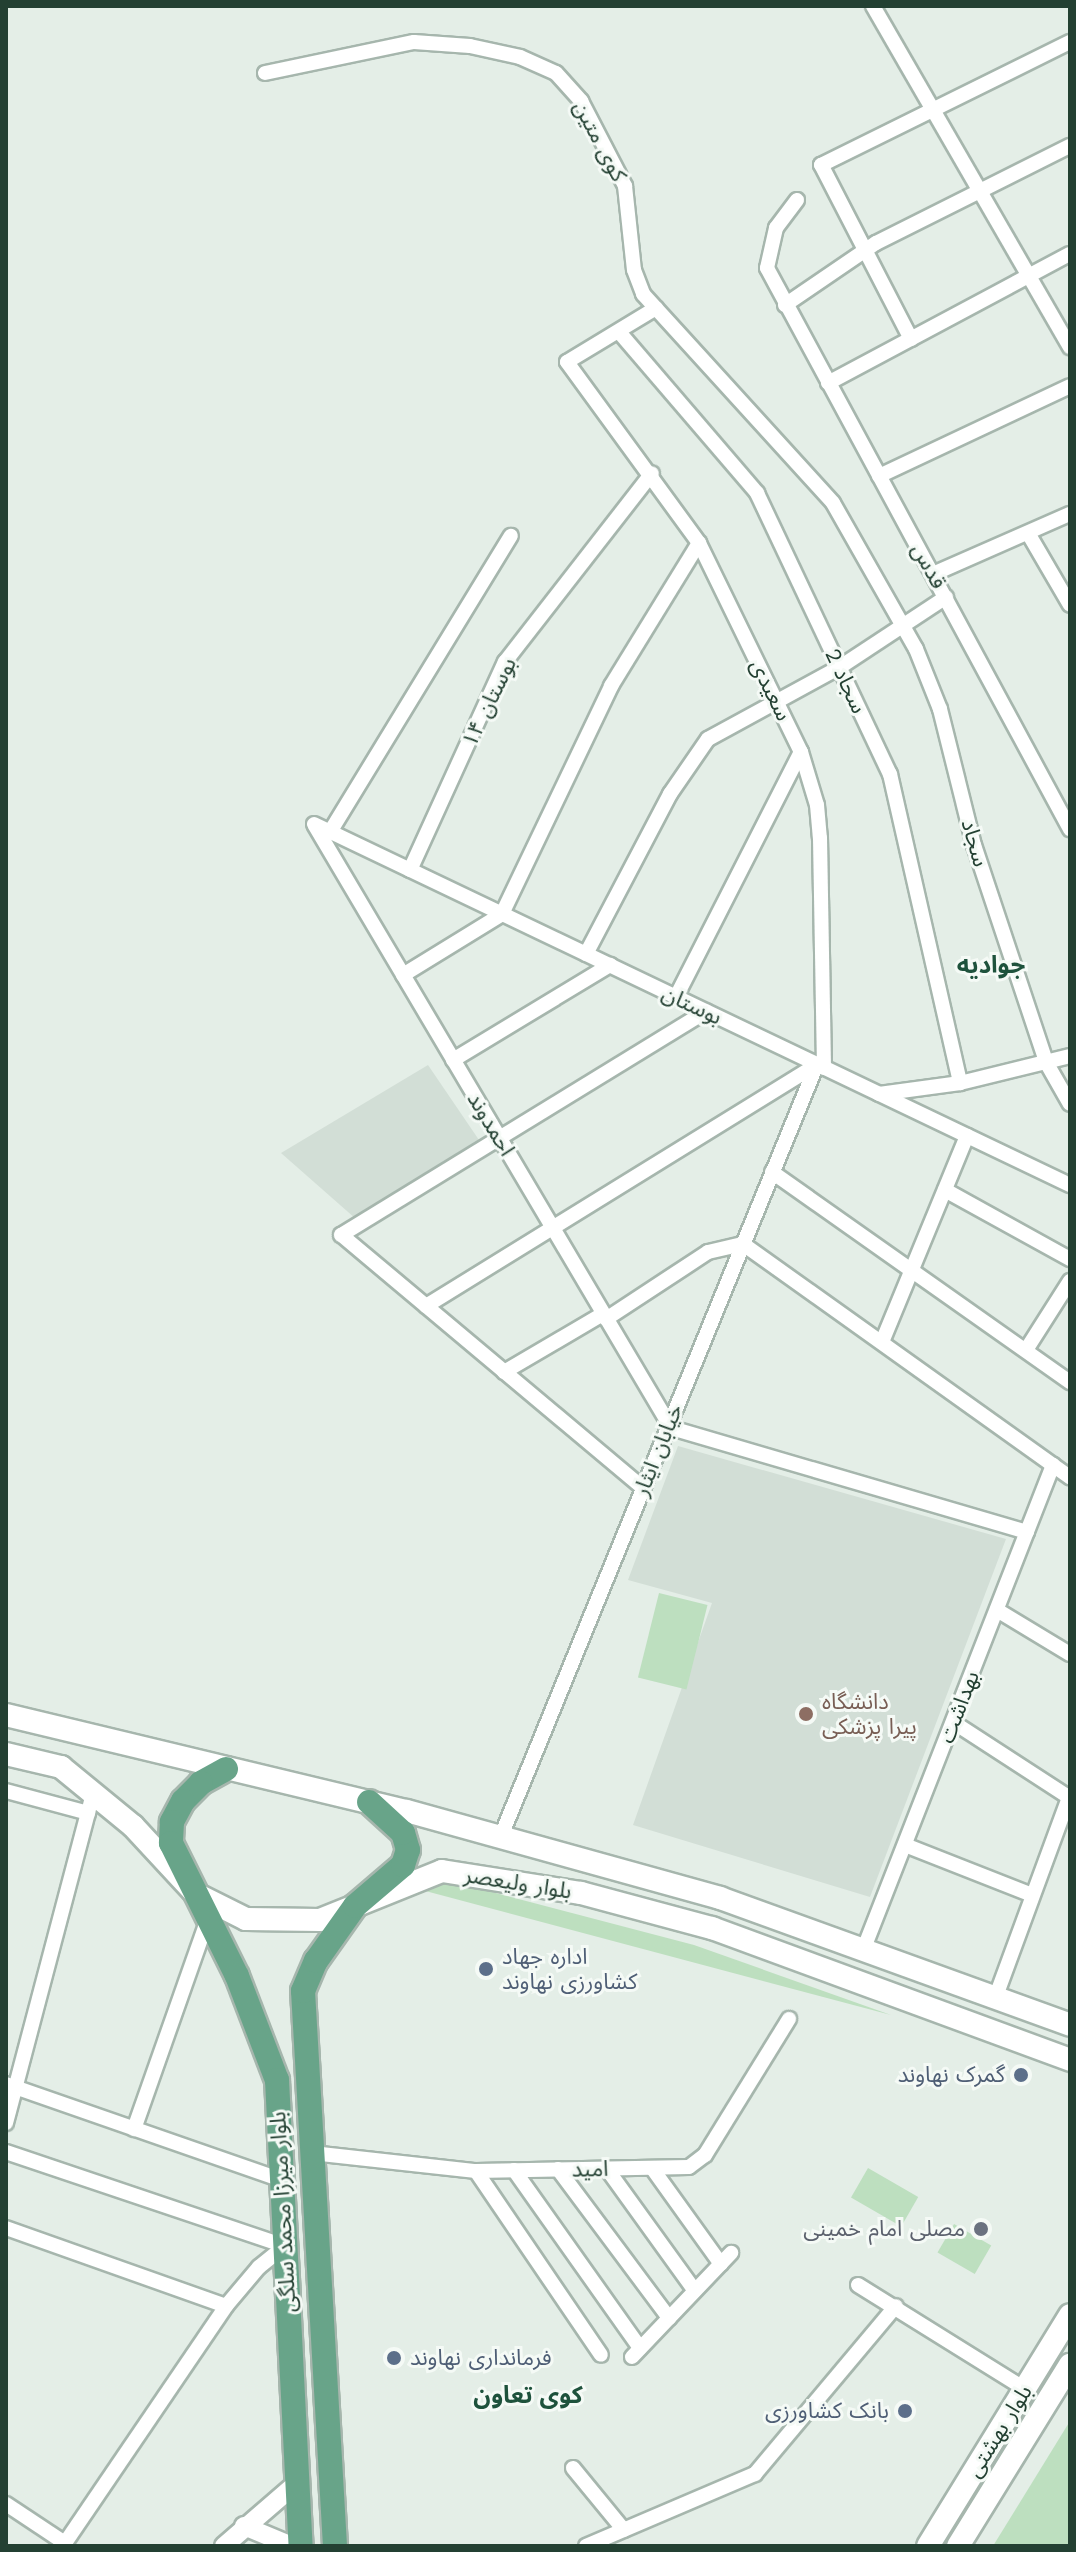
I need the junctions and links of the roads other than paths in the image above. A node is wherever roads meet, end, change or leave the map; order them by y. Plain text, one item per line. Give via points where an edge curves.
1 (873, 6) edge
2 (1070, 42) edge
3 (265, 73) dead end
4 (932, 109) junction
5 (1070, 146) edge
6 (979, 190) junction
7 (797, 200) dead end
8 (864, 254) junction
9 (1070, 254) edge
10 (1029, 276) junction
11 (785, 305) junction
12 (659, 311) junction
13 (620, 333) junction
14 (911, 339) junction
15 (1070, 347) edge
16 (828, 383) junction
17 (1070, 386) edge
18 (652, 473) junction
19 (879, 476) junction
20 (1070, 514) edge
21 (1028, 533) junction
22 (511, 536) dead end
23 (699, 543) junction
24 (933, 574) junction
25 (946, 597) junction
26 (1070, 605) edge
27 (903, 625) junction
28 (840, 667) junction
29 (775, 699) junction
30 (801, 752) junction
31 (314, 824) joint
32 (1070, 829) edge
33 (330, 832) junction
34 (410, 870) junction
35 (502, 914) junction
36 (586, 954) junction
37 (610, 965) junction
38 (403, 975) junction
39 (676, 997) junction
40 (706, 1011) junction
41 (1070, 1056) edge
42 (453, 1060) junction
43 (1046, 1062) junction
44 (820, 1066) junction
45 (960, 1083) junction
46 (879, 1094) junction
47 (1070, 1104) edge
48 (967, 1136) junction
49 (499, 1138) junction
50 (772, 1172) junction
51 (1070, 1185) edge
52 (945, 1190) junction
53 (553, 1229) junction
54 (743, 1244) junction
55 (1070, 1259) edge
56 (912, 1270) junction
57 (1070, 1281) edge
58 (426, 1306) junction
59 (605, 1316) junction
60 (882, 1342) junction
61 (1026, 1350) junction
62 (504, 1372) junction
63 (1070, 1382) edge
64 (668, 1426) junction
65 (1053, 1465) junction
66 (1070, 1477) edge
67 (643, 1488) junction
68 (1027, 1532) junction
69 (997, 1610) junction
70 (1070, 1654) edge
71 (6, 1715) edge
72 (953, 1722) junction
73 (6, 1754) edge
74 (226, 1769) junction
75 (6, 1791) edge
76 (1070, 1797) edge
77 (369, 1802) junction
78 (91, 1803) junction
79 (501, 1836) junction
80 (905, 1845) junction
81 (196, 1894) junction
82 (1032, 1895) junction
83 (720, 1898) junction
84 (355, 1906) junction
85 (209, 1915) junction
86 (712, 1928) junction
87 (864, 1948) junction
88 (996, 1996) junction
89 (789, 2019) dead end
90 (1070, 2025) edge
91 (1070, 2060) edge
92 (12, 2086) edge
93 (6, 2123) edge
94 (134, 2129) junction
95 (6, 2152) edge
96 (312, 2153) junction
97 (652, 2168) junction
98 (558, 2169) junction
99 (607, 2169) junction
100 (514, 2170) junction
101 (476, 2171) junction
102 (281, 2180) junction
103 (6, 2228) edge
104 (285, 2246) junction
105 (858, 2285) dead end
106 (695, 2291) junction
107 (226, 2306) junction
108 (896, 2306) junction
109 (1070, 2315) edge
110 (669, 2318) junction
111 (601, 2355) dead end
112 (1070, 2365) edge
113 (1025, 2389) junction
114 (573, 2468) dead end
115 (297, 2483) junction
116 (6, 2504) edge
117 (244, 2526) junction
118 (624, 2530) junction
119 (64, 2544) edge
120 (224, 2546) edge
121 (292, 2546) edge
122 (301, 2546) edge
123 (335, 2546) edge
124 (586, 2546) edge
125 (928, 2546) edge
126 (958, 2546) edge

1 - 4 street
2 - 4 street
3 - 12 street, کوی متین via 414,42 495,51 556,73 581,101 621,175 634,270
4 - 6 street
4 - 8 street via 821,165
5 - 6 street
6 - 8 street
6 - 10 street
7 - 11 street, قدس via 776,228 768,252 767,268
8 - 11 street
8 - 14 street
9 - 10 street
10 - 14 street
10 - 15 street
11 - 16 street, قدس
12 - 13 street
12 - 27 street, کوی متین via 833,503
13 - 18 street, سعیدی via 567,362
13 - 28 street, سجاد 2 via 757,493
14 - 16 street
16 - 19 street, قدس
17 - 19 street
18 - 23 street, سعیدی
18 - 34 street, بوستان ۱۴ via 505,662
19 - 24 street, قدس
20 - 21 street
21 - 24 street
21 - 26 street
22 - 33 street
23 - 29 street, سعیدی
23 - 35 street via 611,686
24 - 25 street, قدس
25 - 27 street
25 - 32 street, قدس
27 - 28 street
27 - 43 street, سجاد via 940,709 974,845
28 - 29 street
28 - 45 street, سجاد 2 via 890,774
29 - 30 street, سعیدی
29 - 36 street via 708,739 691,759
30 - 39 street
30 - 44 street, سعیدی via 817,805 820,838
31 - 33 street, بوستان
31 - 38 street, احمدوند
33 - 34 street, بوستان
34 - 35 street, بوستان
35 - 36 street, بوستان
35 - 38 street
36 - 37 street, بوستان
37 - 39 street, بوستان
37 - 42 street
38 - 42 street, احمدوند
39 - 40 street, بوستان
40 - 44 street, بوستان
40 - 49 street
41 - 43 street
42 - 49 street, احمدوند
43 - 45 street
43 - 47 street, سجاد
44 - 46 street, بوستان
44 - 50 street, خیابان ایثار
44 - 53 street
45 - 46 street
46 - 48 street, بوستان
48 - 51 street, بوستان
48 - 52 street
49 - 53 street, احمدوند
49 - 58 street via 341,1235
50 - 54 street, خیابان ایثار
50 - 56 street
52 - 55 street
52 - 56 street
53 - 58 street
53 - 59 street, احمدوند
54 - 59 street via 708,1252
54 - 60 street
54 - 64 street, خیابان ایثار
56 - 60 street
56 - 61 street
57 - 61 street
58 - 62 street
59 - 62 street
59 - 64 street, احمدوند
60 - 65 street
61 - 63 street
62 - 67 street
64 - 67 street, خیابان ایثار
64 - 68 street
65 - 66 street
65 - 68 street, بهداشت
67 - 79 street, خیابان ایثار
68 - 69 street, بهداشت
69 - 70 street
69 - 72 street, بهداشت
71 - 74 main road, بلوار ولیعصر
72 - 76 street
72 - 80 street, بهداشت
73 - 78 main road, بلوار ولیعصر via 61,1767
74 - 77 main road, بلوار ولیعصر
74 - 81 main road via 201,1783 172,1822 171,1843
75 - 78 street
76 - 82 street
77 - 79 main road, بلوار ولیعصر
77 - 84 main road via 392,1820 408,1850 390,1879
78 - 81 main road, بلوار ولیعصر via 133,1826
78 - 92 street
79 - 83 main road, بلوار ولیعصر
80 - 82 street
80 - 87 street, بهداشت
81 - 84 main road, بلوار ولیعصر via 231,1914 265,1922 320,1920
81 - 85 main road, بلوار میرزا محمد سلگی
82 - 88 street
83 - 86 main road
83 - 87 main road, بلوار ولیعصر
84 - 86 main road, بلوار ولیعصر via 442,1871 581,1893
84 - 96 main road, بلوار میرزا محمد سلگی via 316,1961 303,1991
85 - 94 street
85 - 102 main road, بلوار میرزا محمد سلگی via 277,2080
86 - 91 main road, بلوار ولیعصر
87 - 88 main road, بلوار ولیعصر
88 - 90 main road, بلوار ولیعصر
89 - 97 street, امید via 705,2155 689,2167
92 - 93 street
92 - 94 street
94 - 102 street
95 - 104 street
96 - 101 street, امید
96 - 123 main road, بلوار میرزا محمد سلگی
97 - 99 street, امید
97 - 106 street via 726,2258
98 - 99 street, امید
98 - 100 street, امید
98 - 110 street
99 - 106 street
100 - 101 street, امید
100 - 110 street via 636,2353
101 - 111 street
102 - 104 main road, بلوار میرزا محمد سلگی
103 - 107 street
104 - 107 street
104 - 115 main road, بلوار میرزا محمد سلگی
105 - 108 street
106 - 110 street
107 - 119 street
108 - 113 street
108 - 118 street via 755,2474
109 - 113 main road, بلوار بهشتی
112 - 126 main road, بلوار بهشتی
113 - 125 main road, بلوار بهشتی
114 - 118 street
115 - 117 street
115 - 122 main road, بلوار میرزا محمد سلگی
116 - 119 street
117 - 120 street
117 - 121 street
118 - 124 street

